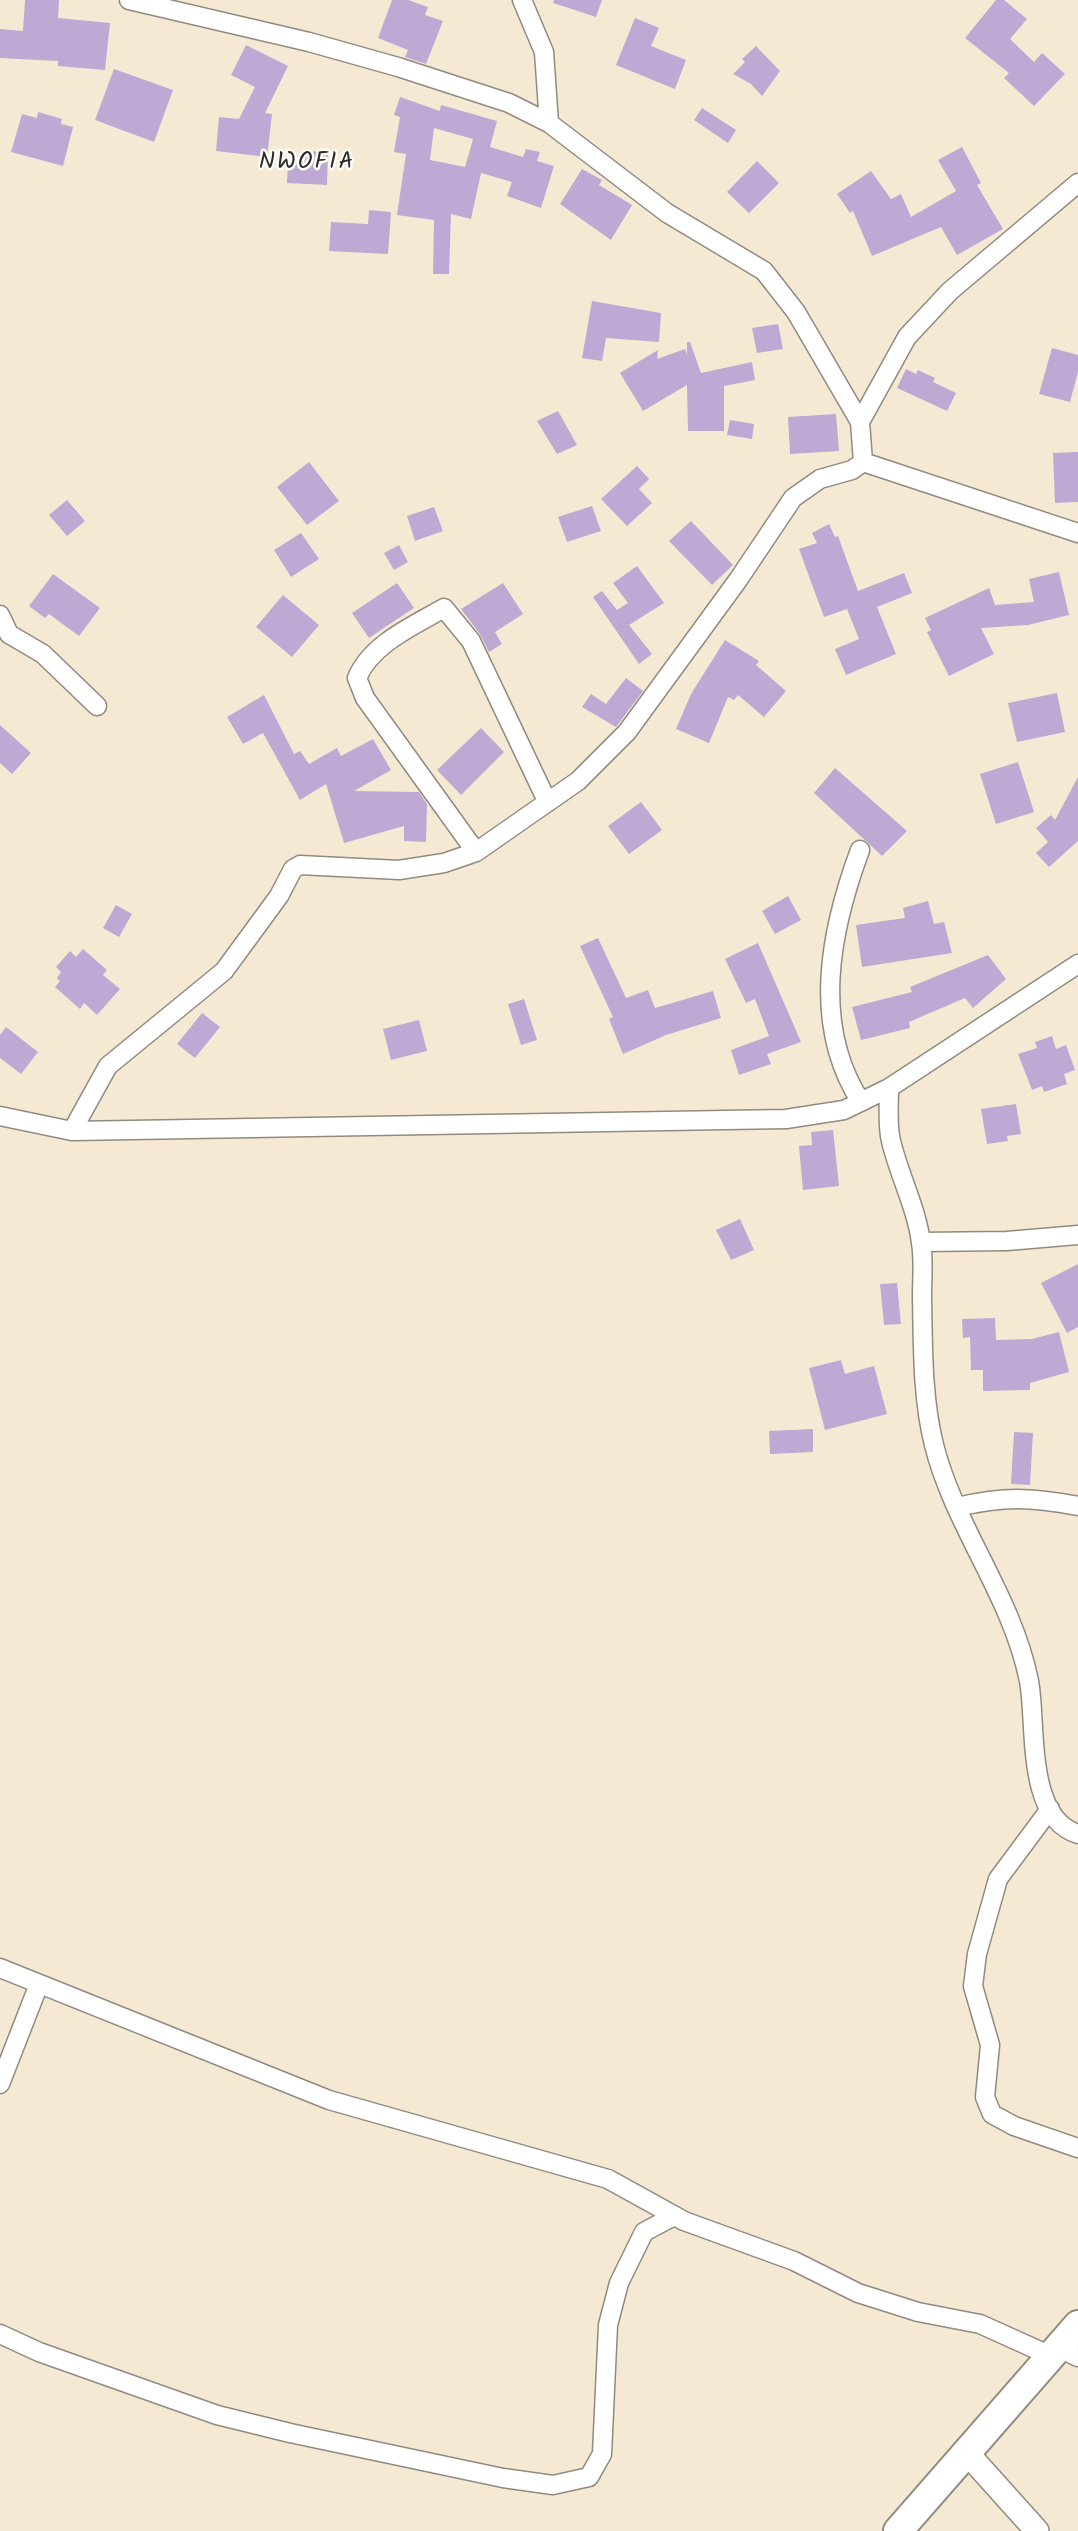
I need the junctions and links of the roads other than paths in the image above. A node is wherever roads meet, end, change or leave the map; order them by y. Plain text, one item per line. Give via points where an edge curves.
1 (129, 0) edge
2 (522, 0) edge
3 (549, 123) junction
4 (1078, 183) edge
5 (860, 422) junction
6 (863, 462) junction
7 (1078, 533) edge
8 (0, 615) edge
9 (97, 706) dead end
10 (547, 801) junction
11 (860, 850) dead end
12 (476, 852) junction
13 (1078, 964) edge
14 (889, 1088) junction
15 (861, 1101) junction
16 (0, 1116) edge
17 (72, 1131) junction
18 (1078, 1235) edge
19 (921, 1242) junction
20 (1078, 1506) edge
21 (957, 1507) junction
22 (1050, 1809) junction
23 (1078, 1834) edge
24 (0, 1968) edge
25 (39, 1984) junction
26 (0, 2084) edge
27 (1078, 2148) edge
28 (674, 2216) junction
29 (1078, 2325) edge
30 (0, 2334) edge
31 (1063, 2354) edge
32 (967, 2453) junction
33 (898, 2531) edge
34 (1037, 2531) edge

1 - 3 street via 398,66 509,103
2 - 3 street via 544,52
3 - 5 street via 667,213 764,271 796,312
4 - 5 street via 950,291 907,337
5 - 6 street
6 - 7 street
6 - 10 street via 820,479 793,498 627,732 578,781
8 - 9 street via 9,634 43,654
10 - 12 street
10 - 12 street via 471,641 452,614 444,608 400,633 363,661 357,678 365,698
11 - 15 street via 834,934 830,1008 840,1059
12 - 17 street via 399,870 300,865 293,869 279,896 224,971 108,1066
13 - 14 street
14 - 15 street
14 - 19 street via 890,1138
15 - 17 street via 844,1110 786,1119
16 - 17 street
18 - 19 street
19 - 21 street via 929,1415 934,1446
20 - 21 street via 996,1497
21 - 22 street via 1011,1616 1024,1658 1032,1694 1037,1772
22 - 23 street via 1054,1818
22 - 27 street via 998,1879 976,1954 973,1986 990,2045 985,2097 992,2114
24 - 25 street
25 - 26 street
25 - 28 street via 329,2100 608,2179
28 - 30 street via 645,2232 619,2283 608,2325 602,2454 589,2477 552,2485 503,2479 217,2415
28 - 31 street via 794,2261 858,2293 918,2312 980,2324
29 - 31 main road
31 - 32 main road
32 - 33 main road
32 - 34 street

